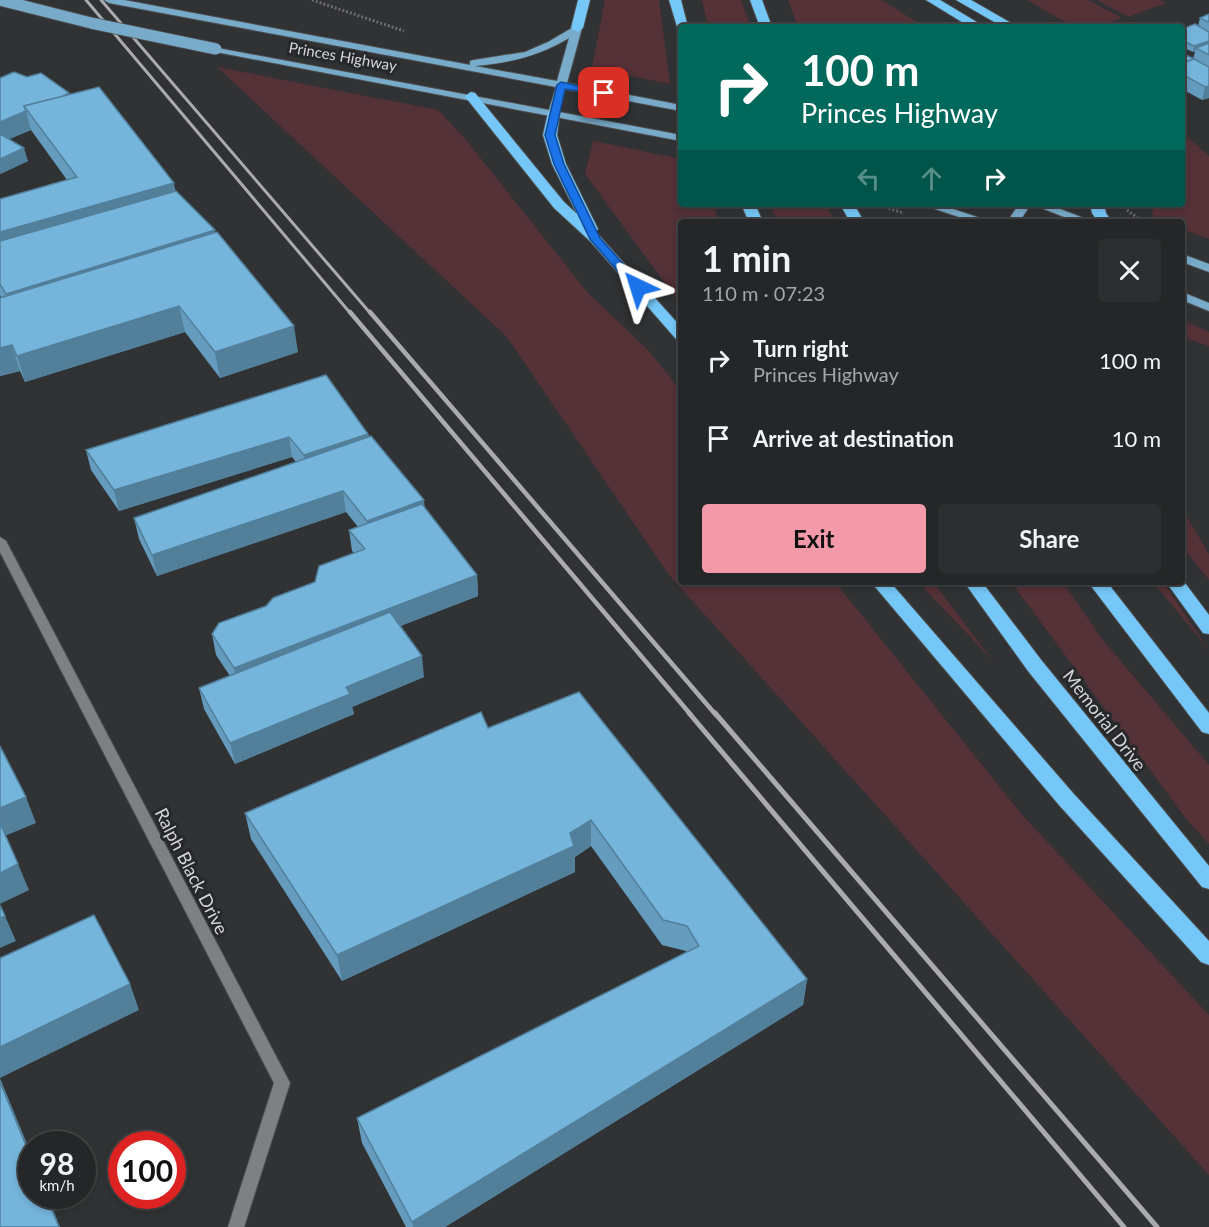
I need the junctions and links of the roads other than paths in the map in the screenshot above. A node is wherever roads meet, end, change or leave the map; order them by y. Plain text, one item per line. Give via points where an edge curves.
1 (0, 0) edge
2 (109, 0) edge
3 (584, 0) edge
4 (675, 0) edge
5 (756, 0) edge
6 (932, 0) edge
7 (962, 0) edge
8 (681, 24) edge
9 (765, 24) edge
10 (974, 24) edge
11 (1006, 24) edge
12 (577, 28) junction
13 (450, 64) junction
14 (561, 85) junction
15 (471, 96) junction
16 (678, 107) edge
17 (554, 112) junction
18 (678, 137) edge
19 (936, 207) edge
20 (1045, 207) edge
21 (976, 219) edge
22 (1079, 219) edge
23 (596, 239) junction
24 (1185, 259) edge
25 (1209, 268) edge
26 (1185, 297) edge
27 (1209, 307) edge
28 (678, 333) edge
29 (0, 541) edge
30 (883, 585) edge
31 (975, 585) edge
32 (1099, 585) edge
33 (1177, 585) edge
34 (1209, 628) edge
35 (1209, 728) edge
36 (1209, 880) edge
37 (1209, 956) edge
38 (237, 1227) edge

1 - 15 main road, Princes Highway, bridge via 216,49
2 - 13 main road, Princes Highway
3 - 12 highway
4 - 8 highway
5 - 9 highway
6 - 10 highway
7 - 11 highway
12 - 13 main road via 555,44 524,57
12 - 14 main road
13 - 14 main road, Princes Highway
14 - 16 main road, Princes Highway
14 - 17 main road
15 - 17 main road, Princes Highway
15 - 23 highway via 559,206
17 - 18 main road, Princes Highway
17 - 23 highway via 550,135 559,164
19 - 21 main road
20 - 22 main road
23 - 28 highway
24 - 25 main road
26 - 27 main road
29 - 38 street, Ralph Black Drive via 282,1083
30 - 37 highway
31 - 36 highway, Memorial Drive via 1065,704
32 - 35 highway
33 - 34 highway

